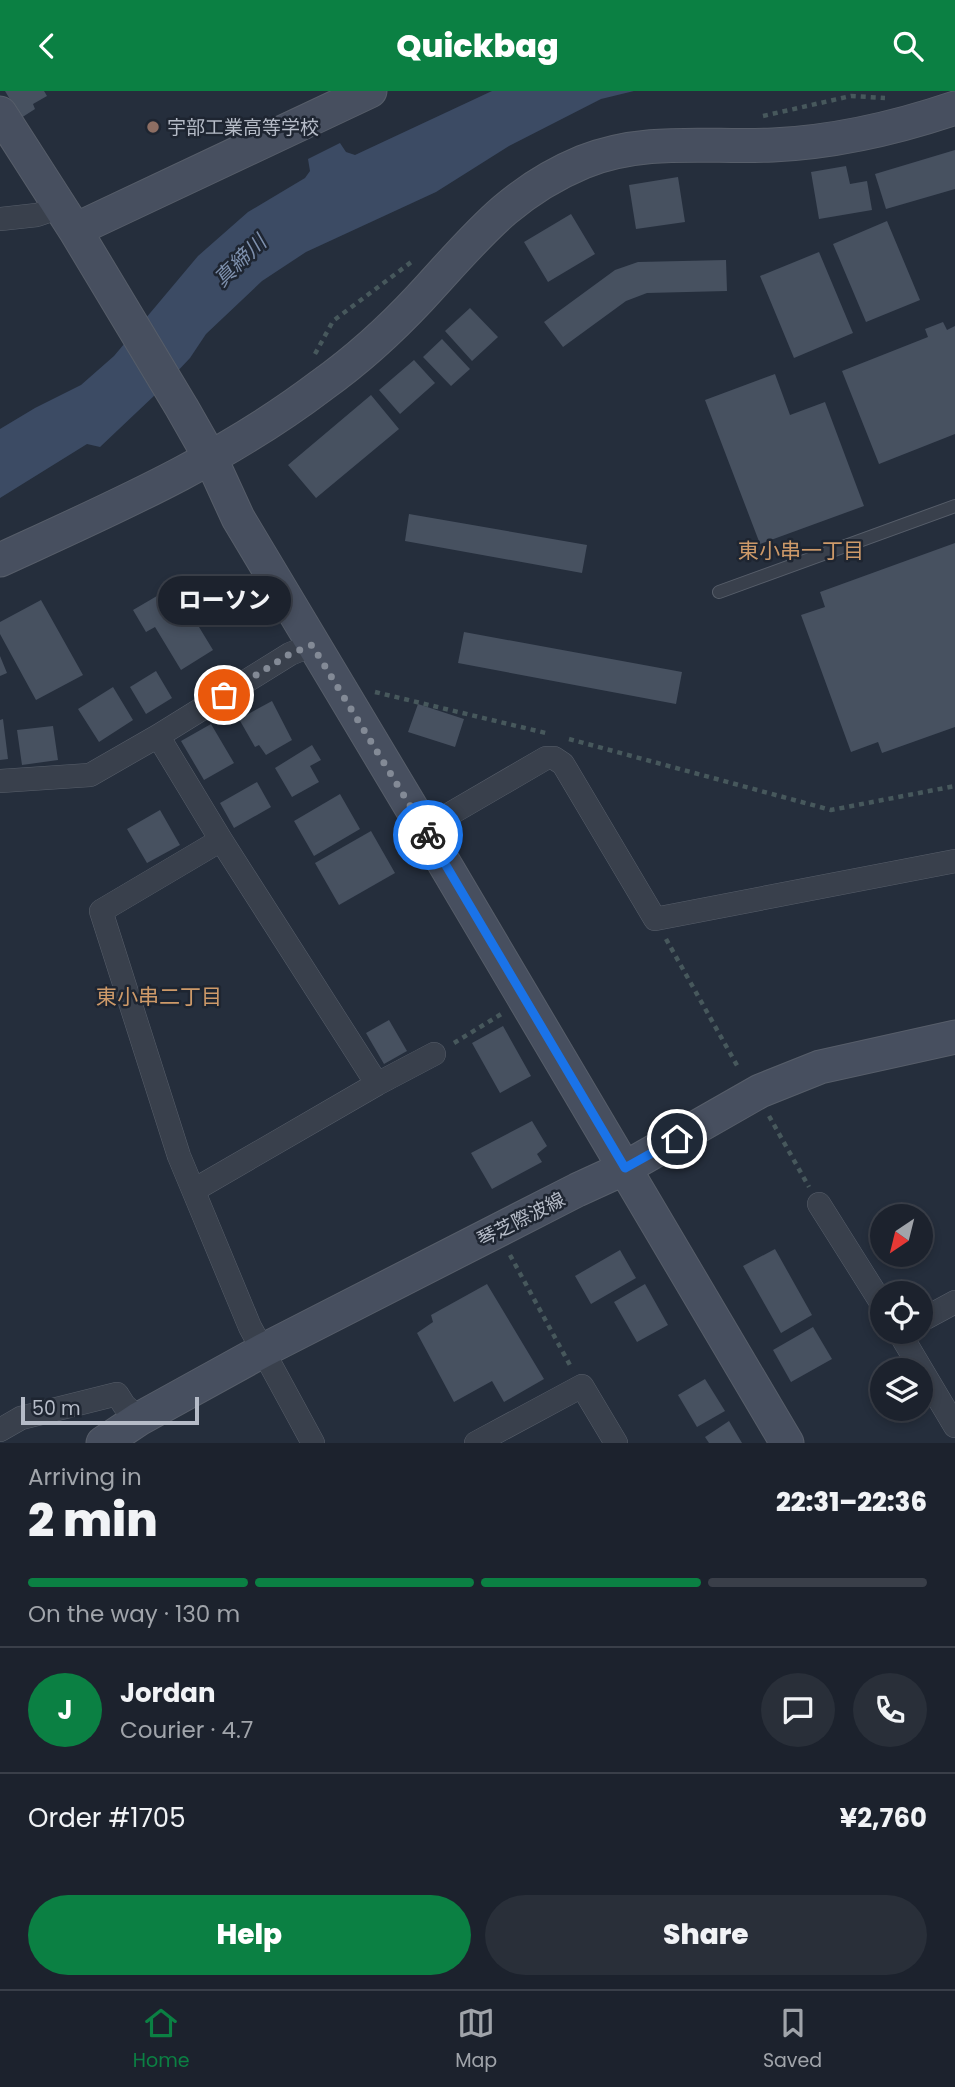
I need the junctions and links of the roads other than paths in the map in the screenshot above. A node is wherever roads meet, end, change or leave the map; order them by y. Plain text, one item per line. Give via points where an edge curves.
1 (354, 95) edge
2 (955, 108) edge
3 (0, 113) edge
4 (68, 218) junction
5 (0, 219) edge
6 (211, 459) junction
7 (955, 506) edge
8 (0, 560) edge
9 (719, 592) dead end
10 (312, 645) junction
11 (158, 736) junction
12 (0, 781) edge
13 (424, 829) junction
14 (221, 839) junction
15 (955, 861) edge
16 (955, 1037) edge
17 (434, 1054) road end
18 (377, 1084) junction
19 (625, 1168) junction
20 (194, 1190) junction
21 (819, 1204) road end
22 (870, 1285) edge
23 (955, 1302) edge
24 (933, 1314) edge
25 (907, 1344) edge
26 (264, 1350) junction
27 (139, 1419) junction
28 (955, 1426) edge
29 (0, 1430) edge
30 (103, 1443) edge
31 (313, 1443) edge
32 (476, 1443) edge
33 (616, 1443) edge
34 (787, 1443) edge

1 - 4 street
2 - 6 street via 908,124 829,139 772,145 673,144 584,162 501,211 419,299 324,385
3 - 4 street
4 - 5 street
4 - 6 street
6 - 8 street
6 - 10 street via 237,518
7 - 9 lane
10 - 11 street
10 - 13 street
11 - 12 street via 90,775
11 - 14 street
13 - 15 street via 546,758 554,758 563,764 655,919
13 - 19 street
14 - 18 street
14 - 20 street via 101,911
16 - 19 street, 琴芝際波線 via 820,1067 760,1091
17 - 18 street
18 - 20 street
19 - 26 street, 琴芝際波線
19 - 34 street
20 - 26 street via 250,1327
21 - 22 street
23 - 24 street
25 - 28 street
26 - 27 street, 琴芝際波線
26 - 31 street
27 - 29 street via 117,1394 21,1418
27 - 30 street, 琴芝際波線
32 - 33 street via 582,1386

